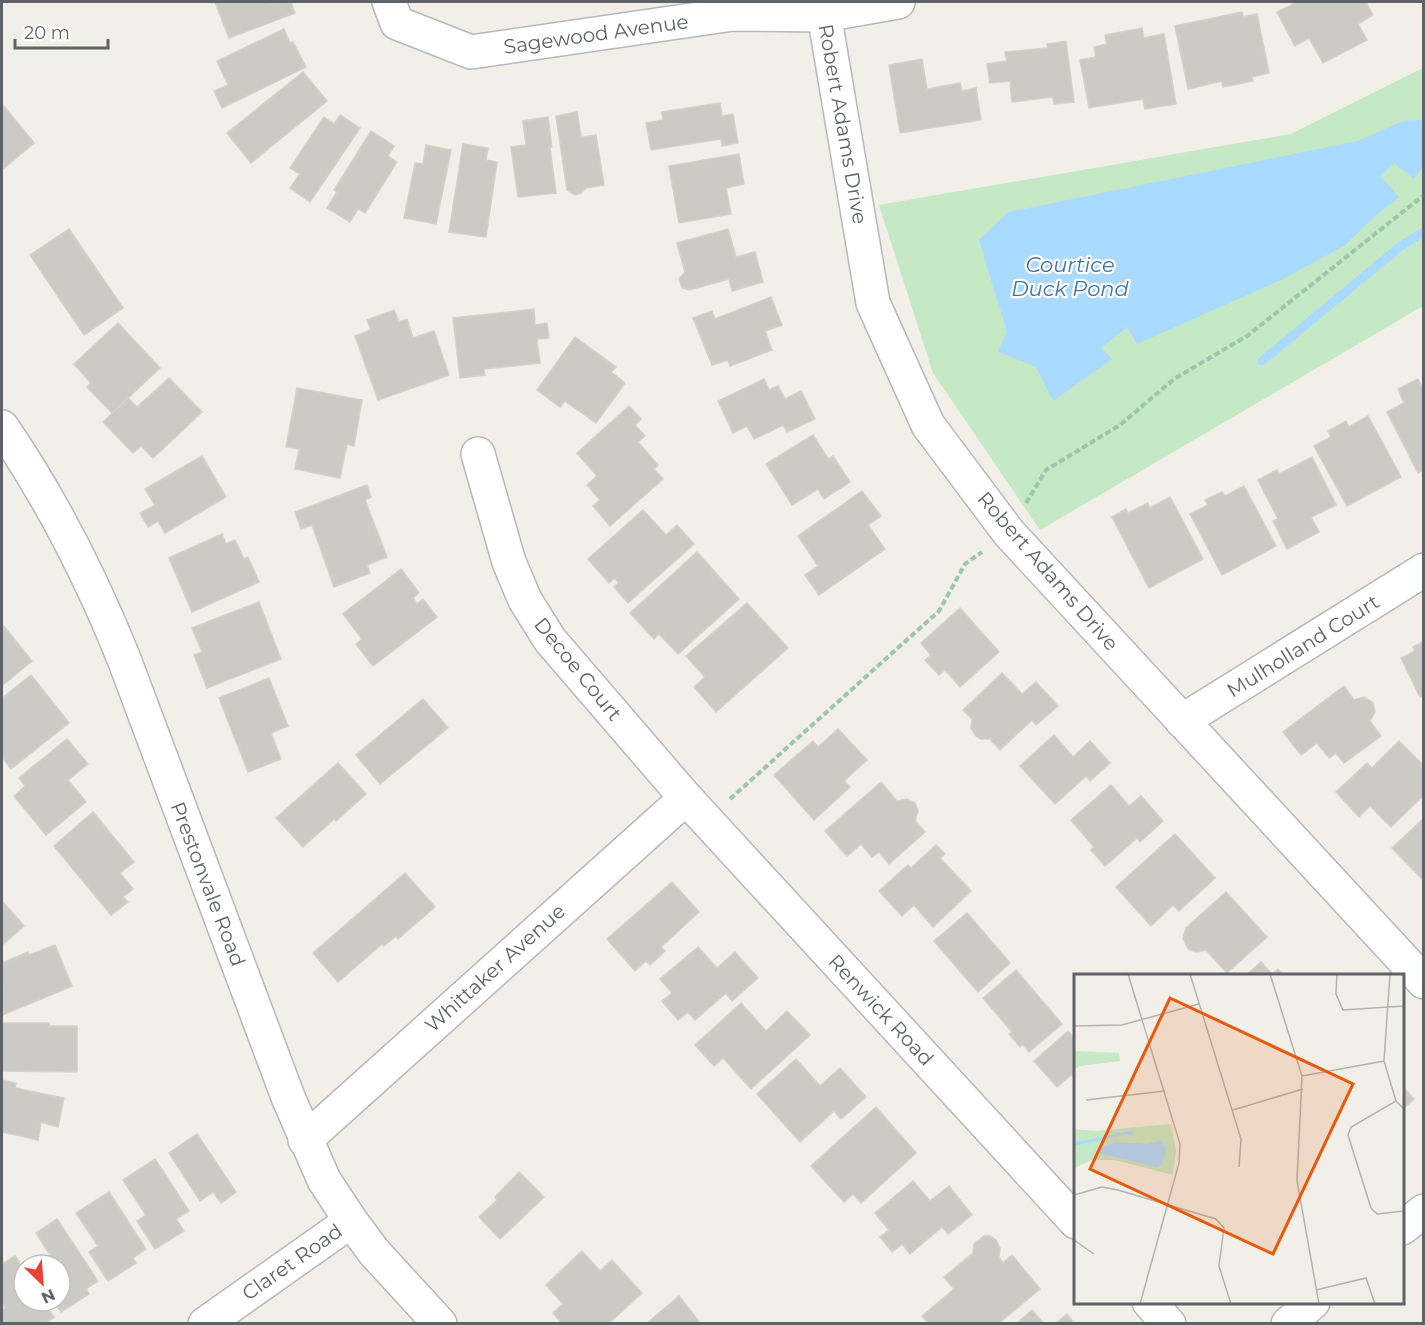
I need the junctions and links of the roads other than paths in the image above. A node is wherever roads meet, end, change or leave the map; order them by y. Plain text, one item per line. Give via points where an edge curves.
1 (389, 2) edge
2 (898, 2) edge
3 (823, 8) edge
4 (2, 427) edge
5 (478, 454) dead end
6 (1424, 570) edge
7 (1182, 721) junction
8 (686, 798) junction
9 (1424, 982) edge
10 (305, 1140) junction
11 (1424, 1211) edge
12 (1074, 1220) edge
13 (351, 1221) junction
14 (1404, 1226) edge
15 (1151, 1304) edge
16 (1311, 1304) edge
17 (205, 1323) edge
18 (440, 1323) edge
19 (1169, 1323) edge
20 (1288, 1323) edge

1 - 3 street, Sagewood Avenue via 397,23 471,52 733,14
2 - 3 street, Sagewood Avenue
3 - 7 street, Robert Adams Drive via 873,303 928,425 1009,533
4 - 10 street, Prestonvale Road via 71,540 101,603
5 - 8 street, Decoe Court via 509,562 525,600 550,640
6 - 7 street, Mulholland Court
7 - 9 street, Robert Adams Drive
8 - 10 street, Whittaker Avenue
8 - 12 street, Renwick Road
10 - 13 street, Prestonvale Road via 324,1180
11 - 14 street
13 - 17 street, Claret Road
13 - 18 street, Prestonvale Road
15 - 19 street
16 - 20 street

